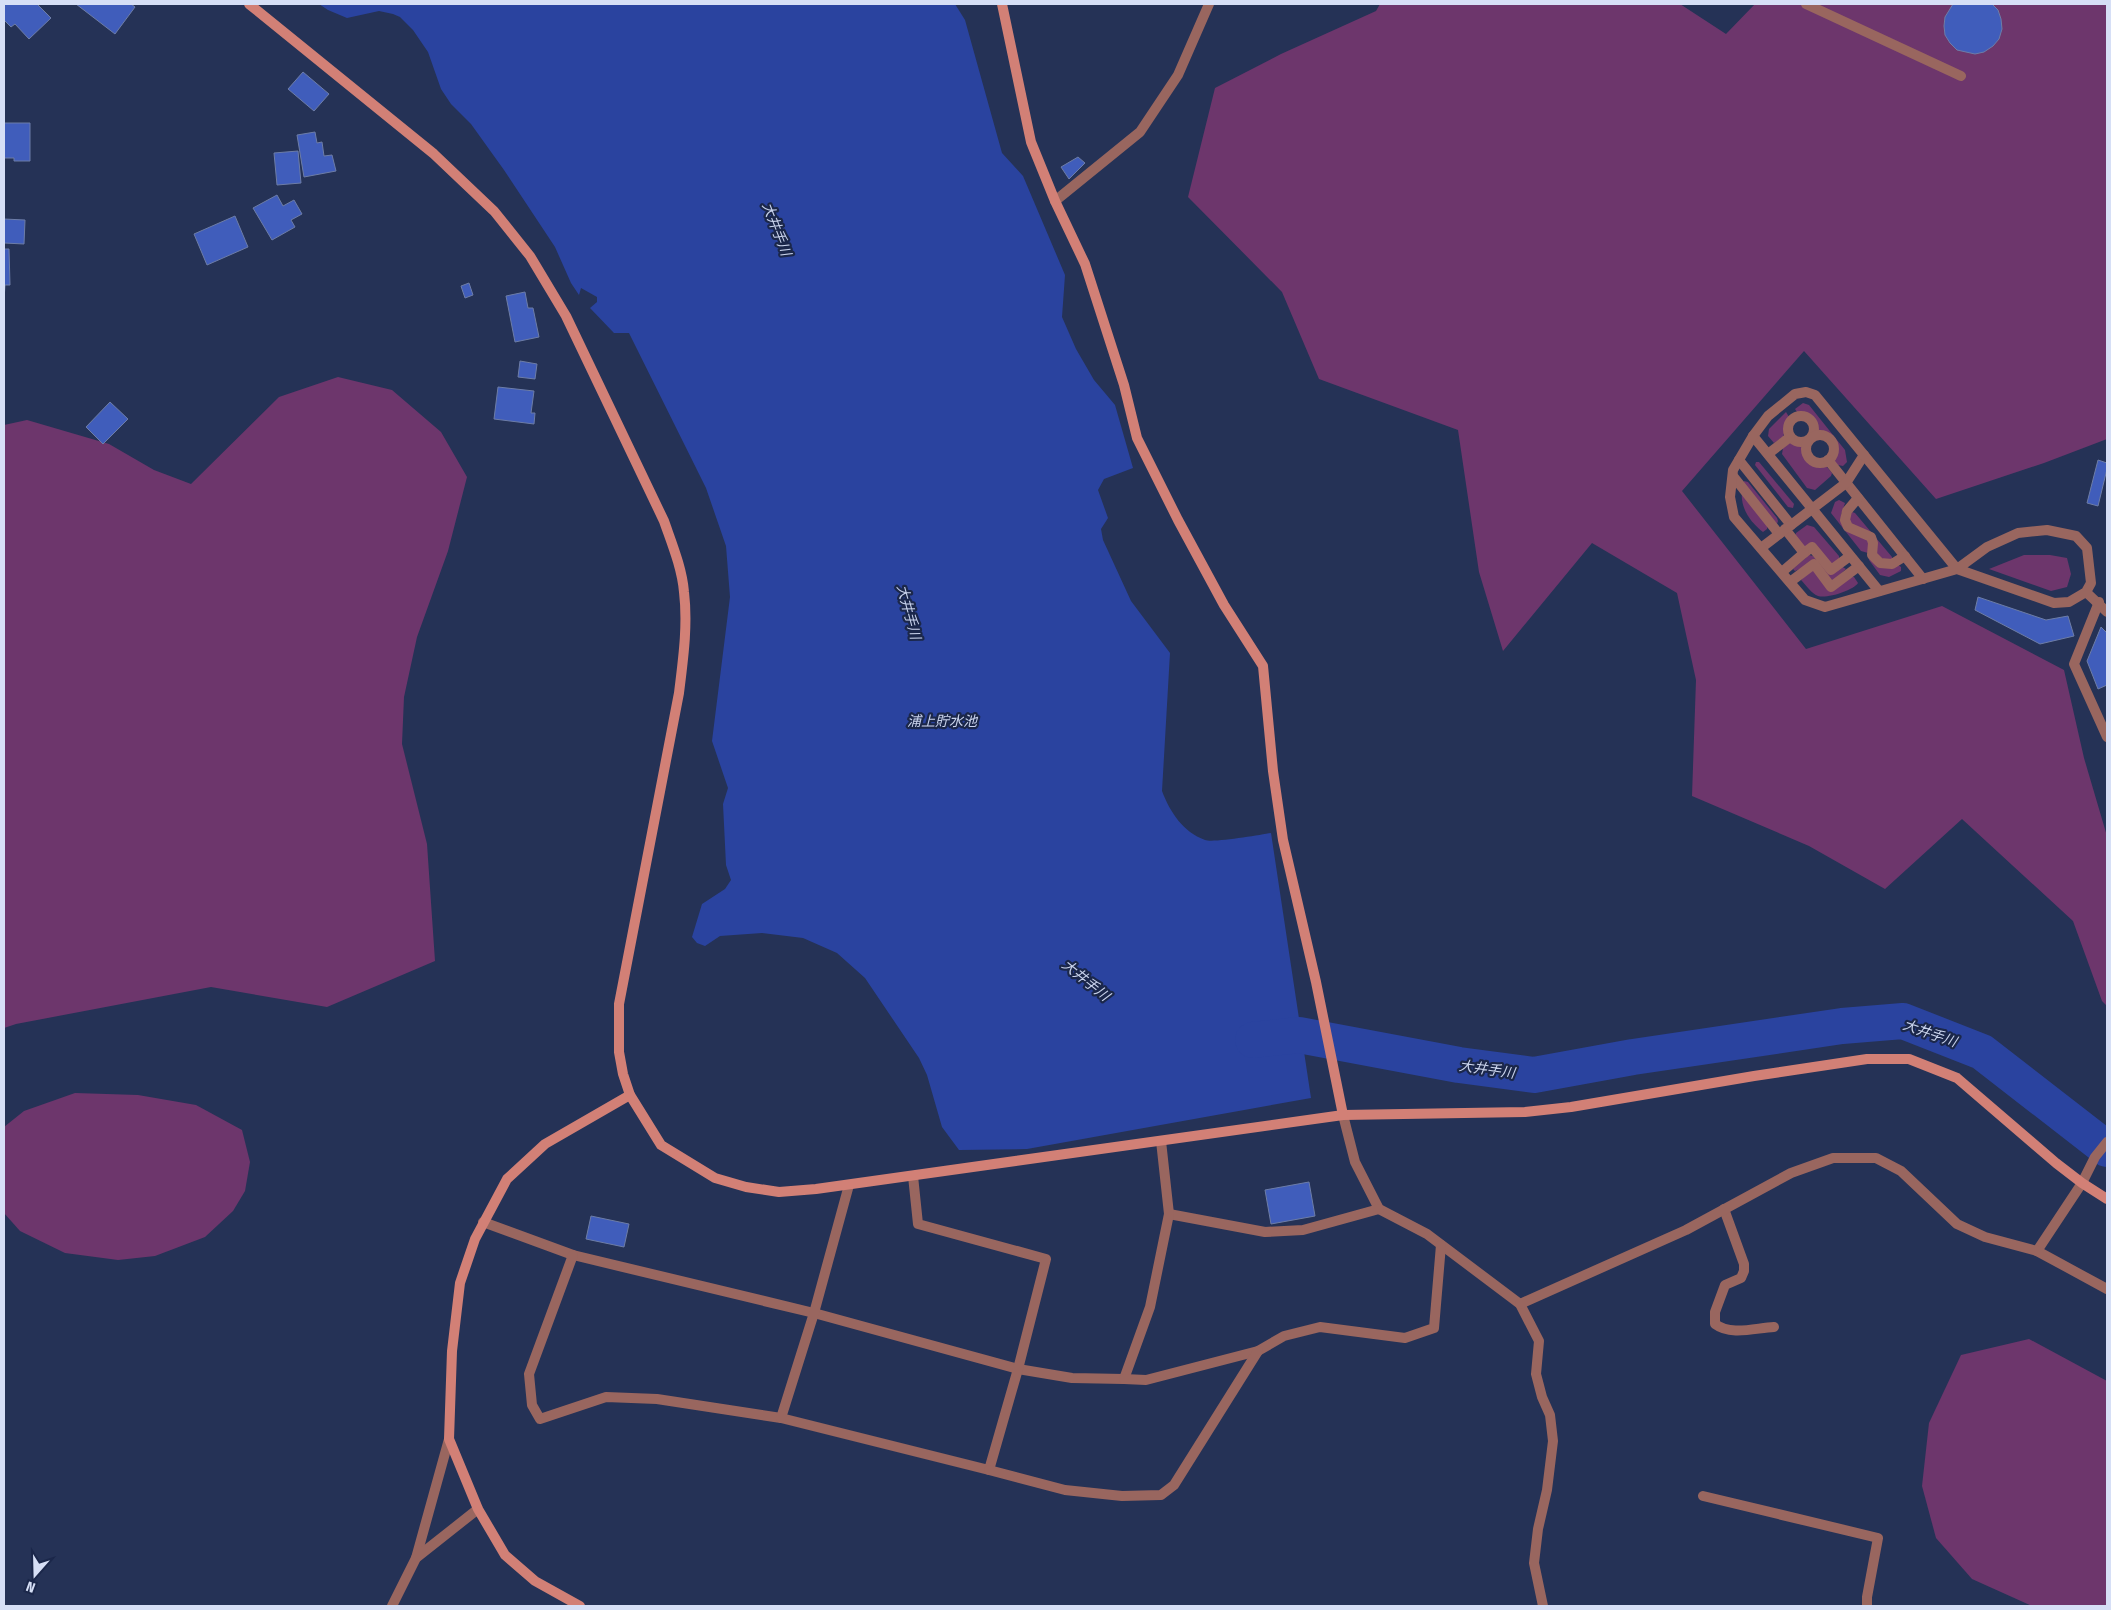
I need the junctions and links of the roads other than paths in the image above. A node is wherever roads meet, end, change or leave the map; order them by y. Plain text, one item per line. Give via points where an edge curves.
1 (249, 4) edge
2 (1002, 4) edge
3 (1208, 4) edge
4 (1806, 4) edge
5 (1960, 76) dead end
6 (1055, 202) junction
7 (1788, 400) junction
8 (1793, 418) junction
9 (1753, 436) junction
10 (1790, 436) junction
11 (1810, 439) junction
12 (1768, 454) junction
13 (1864, 455) junction
14 (1739, 460) junction
15 (1828, 460) junction
16 (1733, 476) junction
17 (1846, 483) junction
18 (1858, 498) junction
19 (1812, 509) junction
20 (1785, 529) junction
21 (1761, 548) junction
22 (1804, 553) junction
23 (1872, 555) junction
24 (1905, 556) junction
25 (1855, 561) junction
26 (1957, 569) junction
27 (1782, 572) junction
28 (1923, 579) junction
29 (1790, 582) junction
30 (1879, 591) junction
31 (2086, 592) junction
32 (2098, 602) junction
33 (2107, 612) edge
34 (2107, 737) edge
35 (630, 1094) junction
36 (1344, 1115) junction
37 (1160, 1141) junction
38 (2107, 1142) edge
39 (913, 1176) junction
40 (2082, 1183) junction
41 (849, 1185) junction
42 (2107, 1199) edge
43 (1724, 1209) junction
44 (1379, 1210) junction
45 (1169, 1214) junction
46 (483, 1222) junction
47 (1441, 1245) junction
48 (2037, 1251) junction
49 (572, 1255) junction
50 (2107, 1289) edge
51 (1520, 1304) junction
52 (814, 1313) junction
53 (1774, 1326) dead end
54 (1258, 1351) junction
55 (1018, 1370) junction
56 (1124, 1379) junction
57 (781, 1418) junction
58 (449, 1439) junction
59 (989, 1470) junction
60 (1703, 1496) dead end
61 (478, 1508) junction
62 (416, 1558) junction
63 (392, 1606) edge
64 (580, 1606) edge
65 (1543, 1606) edge
66 (1867, 1606) edge

1 - 35 street via 434,154 494,211 530,256 566,316 664,521 677,556 684,592 685,647 619,1004 619,1052
2 - 6 street via 1030,142
3 - 6 street via 1178,76 1140,132
4 - 5 street
6 - 36 street via 1085,264 1124,385 1137,438 1178,520 1263,666 1283,840
7 - 8 street
7 - 9 street via 1768,416
7 - 13 street via 1795,394 1806,392 1815,395
8 - 10 street via 1788,424
8 - 11 street via 1802,415 1811,419 1815,427
9 - 12 street
9 - 14 street
10 - 11 street via 1797,442
10 - 12 street
11 - 15 street via 1806,448 1808,456 1814,462
11 - 15 street via 1822,435 1830,440 1833,453
12 - 19 street
13 - 17 street
13 - 26 street
14 - 16 street
14 - 20 street
15 - 17 street
16 - 20 street
16 - 21 street via 1730,497 1734,517
17 - 18 street
17 - 19 street
18 - 23 street via 1845,520 1848,527 1871,537
18 - 24 street
19 - 20 street
19 - 25 street
20 - 21 street
20 - 22 street
21 - 27 street
22 - 25 street via 1812,547 1831,570
22 - 27 street
23 - 24 street via 1886,565
23 - 25 street
24 - 28 street
25 - 29 street via 1831,587 1814,564
25 - 30 street
26 - 28 street
26 - 31 street via 2054,602 2069,602
26 - 31 street via 1987,547 2018,533 2046,530 2076,536 2087,548 2091,583
27 - 29 street
28 - 30 street
29 - 30 street via 1805,600 1826,607
31 - 32 street
32 - 33 street
32 - 34 street via 2074,664
35 - 41 street via 662,1145 715,1178 779,1192
35 - 46 street via 545,1144 507,1180
36 - 37 street
36 - 40 street via 1525,1112 1867,1059 1909,1059 1956,1078
36 - 44 street via 1355,1162
37 - 39 street
37 - 45 street
38 - 40 street
39 - 41 street
39 - 55 street via 918,1224 1046,1259
40 - 42 street
40 - 48 street
41 - 52 street
43 - 48 street via 1791,1173 1833,1158 1876,1158 1901,1171 1957,1224 1985,1237
43 - 51 street via 1686,1230
43 - 53 street via 1744,1272 1741,1278 1725,1285 1720,1293 1715,1324 1733,1331
44 - 45 street via 1302,1230 1265,1232
44 - 47 street via 1427,1234
45 - 56 street via 1150,1307
46 - 49 street
46 - 58 street via 460,1283 452,1351
47 - 51 street
47 - 54 street via 1434,1328 1405,1338 1320,1327 1284,1336
48 - 50 street
49 - 52 street
49 - 57 street via 529,1374 532,1405 540,1419 606,1397 657,1398
51 - 65 street via 1539,1341 1536,1374 1550,1415 1553,1441 1548,1490 1534,1563
52 - 55 street
52 - 57 street
54 - 56 street via 1146,1380
54 - 59 street via 1174,1485 1161,1495 1122,1496 1065,1490
55 - 56 street via 1072,1378
55 - 59 street
57 - 59 street
58 - 61 street
58 - 62 street
60 - 66 street via 1878,1538
61 - 62 street
61 - 64 street via 505,1555 536,1580
62 - 63 street

